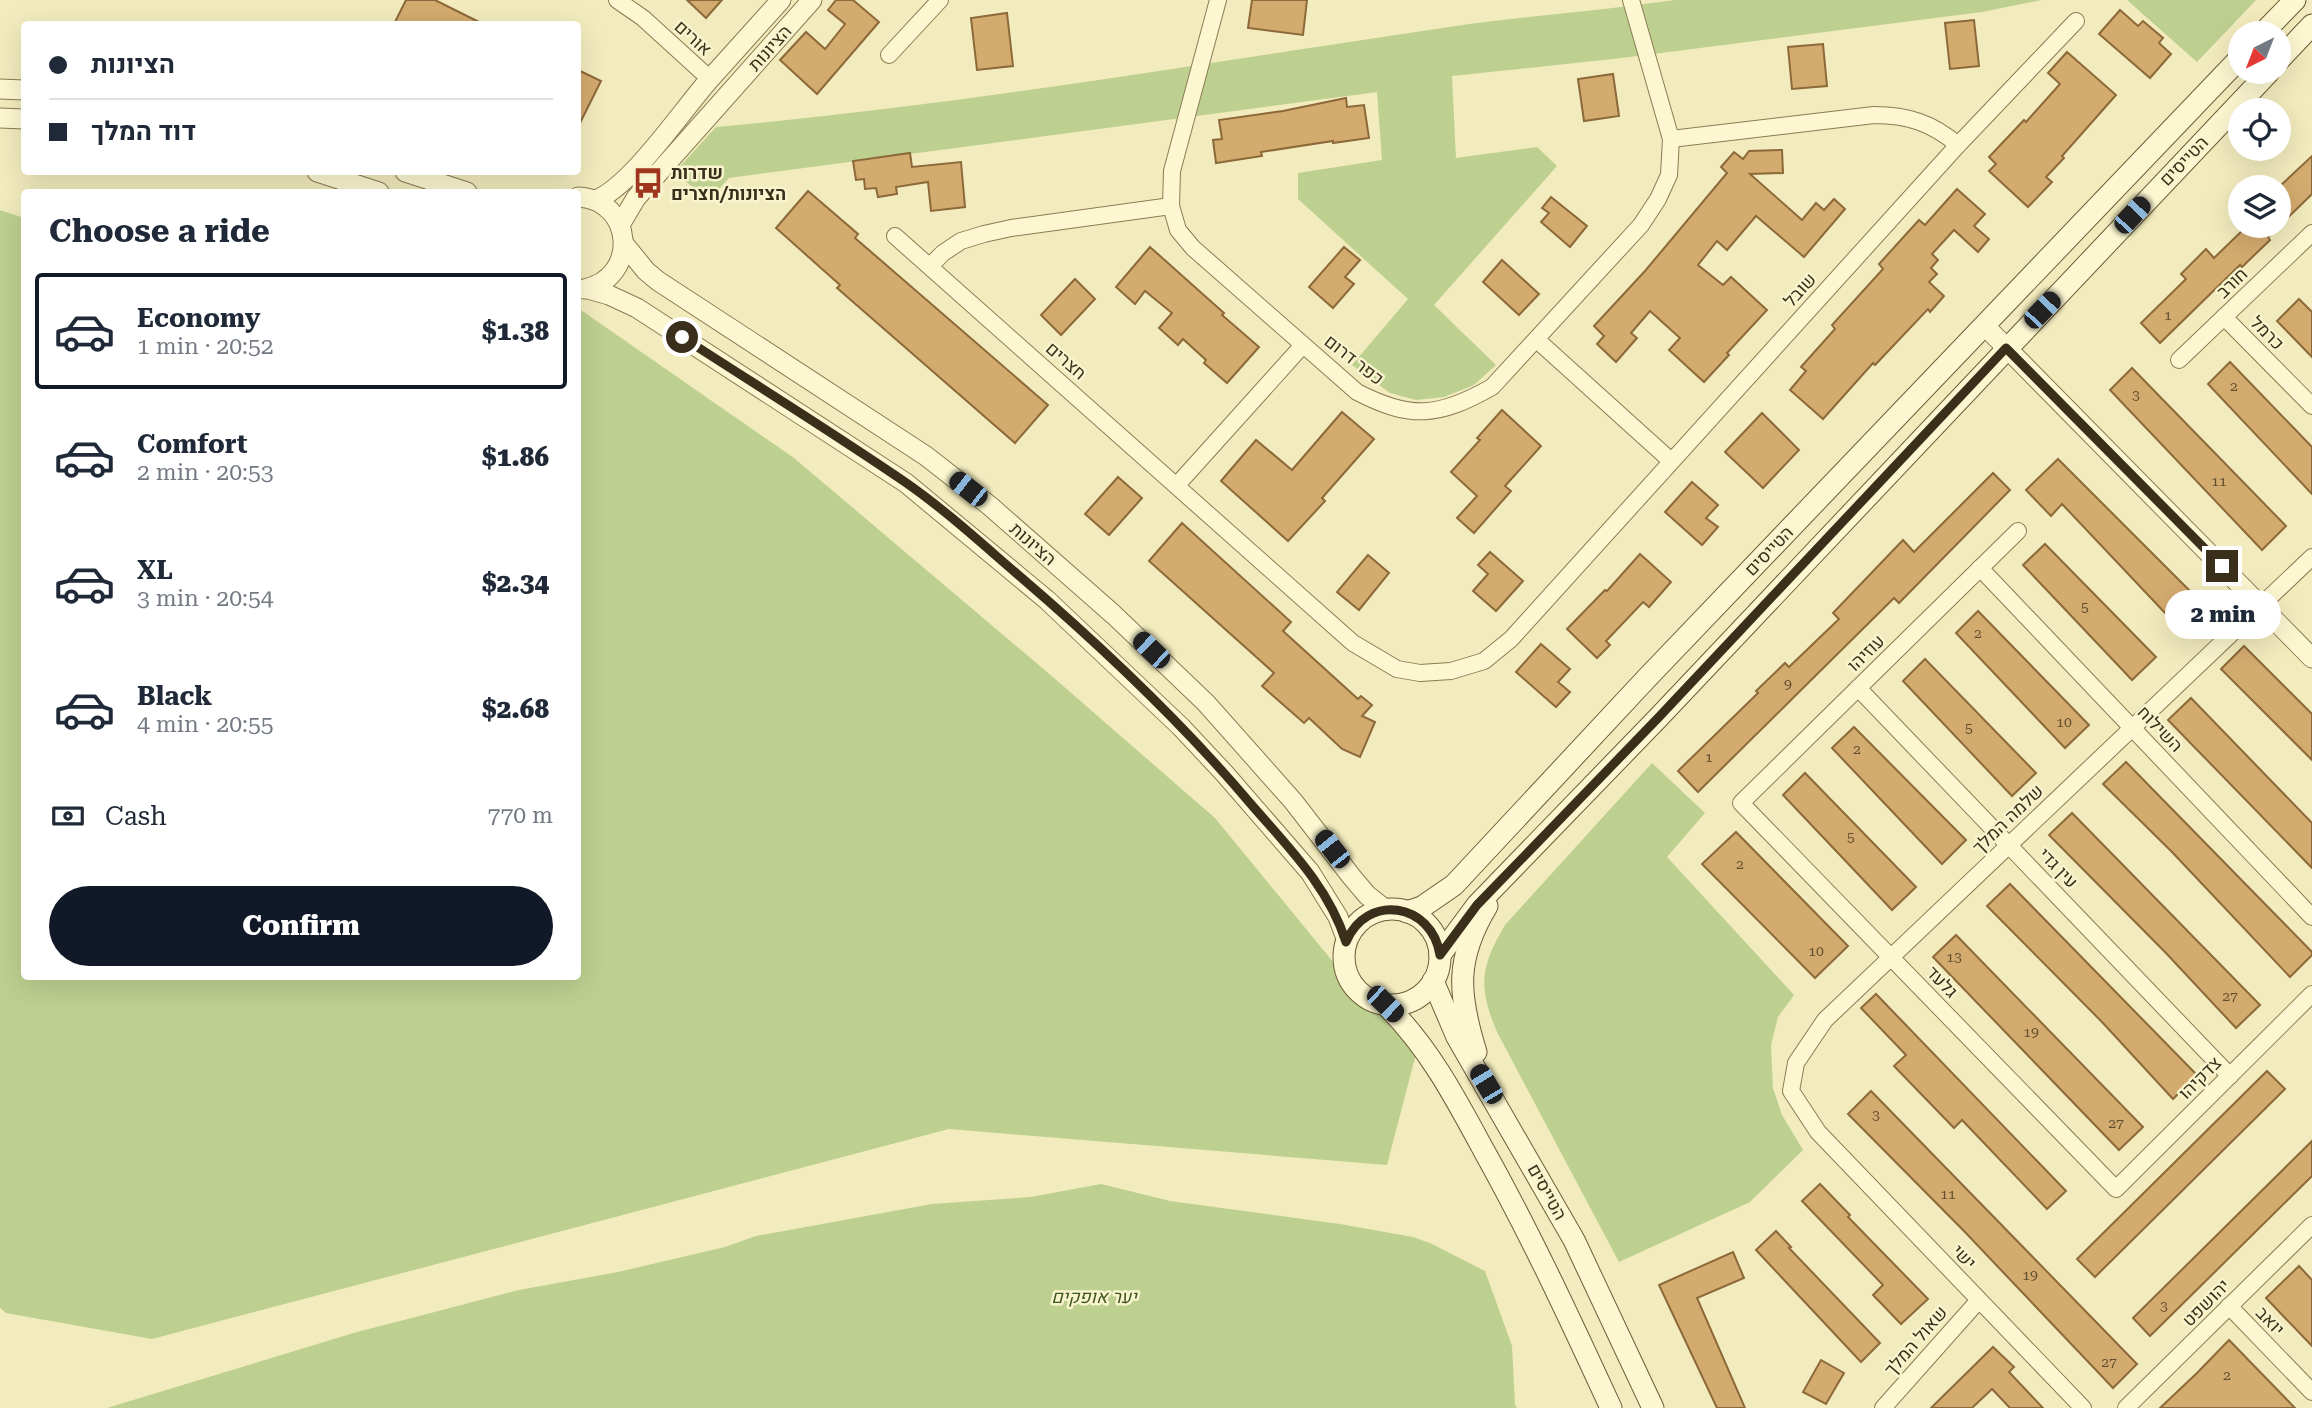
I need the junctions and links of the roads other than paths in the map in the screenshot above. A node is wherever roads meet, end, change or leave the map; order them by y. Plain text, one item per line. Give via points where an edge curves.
1 (617, 0) edge
2 (781, 0) edge
3 (812, 0) edge
4 (940, 0) edge
5 (1218, 0) edge
6 (1631, 0) edge
7 (2295, 0) edge
8 (2076, 21) dead end
9 (2275, 21) edge
10 (2312, 25) edge
11 (2291, 47) edge
12 (890, 55) dead end
13 (2228, 71) edge
14 (710, 79) junction
15 (2258, 84) edge
16 (0, 89) edge
17 (21, 90) edge
18 (0, 118) edge
19 (21, 119) edge
20 (1671, 139) junction
21 (1958, 145) junction
22 (326, 175) edge
23 (414, 175) edge
24 (370, 189) edge
25 (458, 189) edge
26 (587, 198) edge
27 (1171, 206) junction
28 (2312, 233) edge
29 (622, 234) junction
30 (895, 236) dead end
31 (930, 266) junction
32 (583, 289) edge
33 (2224, 317) junction
34 (1984, 325) junction
35 (1537, 340) junction
36 (1303, 345) junction
37 (2006, 348) junction
38 (2179, 360) dead end
39 (2312, 406) edge
40 (1671, 461) junction
41 (1178, 485) junction
42 (2018, 531) dead end
43 (2312, 557) edge
44 (1980, 568) junction
45 (2261, 606) junction
46 (2312, 658) edge
47 (1420, 673) joint
48 (1858, 688) junction
49 (2132, 728) junction
50 (1741, 803) joint
51 (2009, 845) junction
52 (1505, 877) junction
53 (1397, 911) junction
54 (2312, 917) edge
55 (1346, 942) junction
56 (1440, 955) junction
57 (1891, 958) junction
58 (1433, 981) junction
59 (2312, 994) edge
60 (1385, 1004) junction
61 (2230, 1076) junction
62 (1486, 1084) junction
63 (1818, 1132) joint
64 (2116, 1189) joint
65 (2312, 1225) edge
66 (1979, 1300) junction
67 (2229, 1306) junction
68 (2312, 1392) edge
69 (1611, 1408) edge
70 (1653, 1408) edge
71 (1883, 1408) edge
72 (2083, 1408) edge
73 (2126, 1408) edge

1 - 14 street, אורים
2 - 14 street, הציונות
3 - 29 street, הציונות via 636,198
4 - 12 street
5 - 27 street, כפר דרום via 1172,172
6 - 20 street, כפר דרום
7 - 9 main road
8 - 21 street, שובל
10 - 11 main road
13 - 34 main road, הטייסים
14 - 26 street, הציונות via 624,181 607,195
15 - 37 main road, הטייסים
16 - 17 street
18 - 19 street
20 - 21 street via 1898,115 1941,131
20 - 35 street, כפר דרום via 1669,174 1641,225
21 - 40 street, שובל
22 - 24 street
23 - 25 street
26 - 29 street via 608,208
27 - 31 street via 984,234 961,242
27 - 36 street, כפר דרום via 1178,230 1193,248
28 - 33 street, חורב
29 - 32 street via 620,261 611,276
29 - 53 street, הציונות via 658,281 926,456 1073,579 1206,703 1293,800 1359,885
30 - 31 street, חצרים
31 - 41 street, חצרים
32 - 55 street, הציונות via 638,308 906,483 1046,600 1225,774 1316,881 1338,917
33 - 38 street, חורב
33 - 39 street, כרמל
34 - 37 street
34 - 53 main road, הטייסים via 1454,885 1422,907
35 - 36 street, כפר דרום via 1492,387 1468,401 1409,412 1357,392
35 - 40 street
36 - 41 street
37 - 45 street
37 - 52 main road, הטייסים
40 - 47 street, שובל via 1511,639 1484,661 1451,671
41 - 47 street, חצרים via 1353,643 1397,669
42 - 44 street, עוזיהו
43 - 45 street, שלמה המלך
44 - 48 street, עוזיהו
44 - 49 street, השילוח
45 - 46 street
45 - 49 street, שלמה המלך
48 - 50 street, עוזיהו
48 - 51 street, עין גדי
49 - 51 street, שלמה המלך
49 - 54 street, השילוח
50 - 57 street, גלעד
51 - 57 street, שלמה המלך
51 - 61 street, עין גדי
52 - 56 main road, הטייסים via 1462,922
52 - 62 main road via 1467,946 1461,976 1465,1016
53 - 55 main road via 1363,919
53 - 56 main road via 1424,922
55 - 60 main road via 1344,960 1353,986
56 - 58 main road
57 - 63 street, שלמה המלך via 1825,1020 1796,1063 1791,1091
57 - 64 street, גלעד
58 - 60 main road via 1412,1001
58 - 62 main road, הטייסים via 1445,1012
59 - 61 street, צדקיהו
60 - 69 main road, הטייסים via 1442,1073
61 - 64 street, צדקיהו
62 - 70 main road, הטייסים via 1574,1240
63 - 66 street, ישי
65 - 67 street, יהושפט
66 - 71 street, שאול המלך
66 - 72 street, ישי
67 - 68 street, יואב
67 - 73 street, יהושפט

